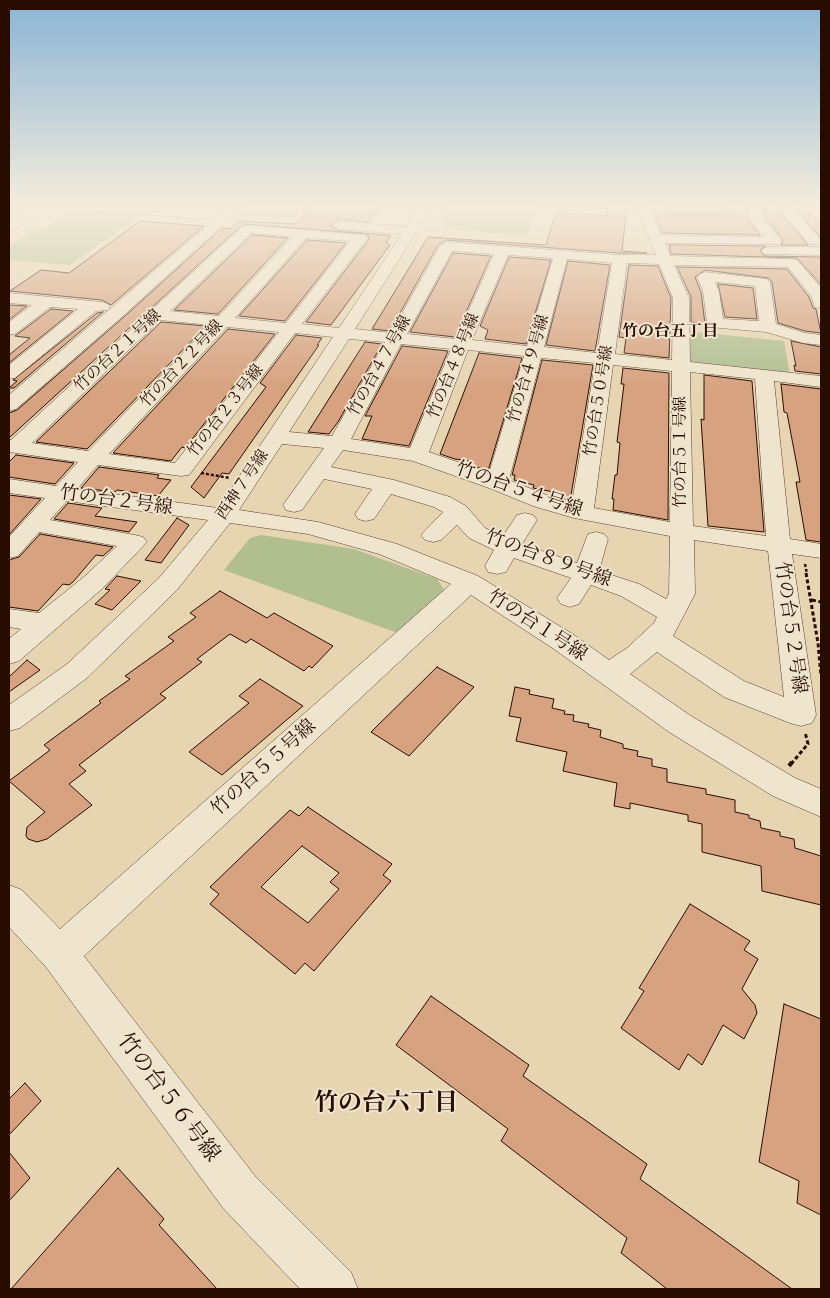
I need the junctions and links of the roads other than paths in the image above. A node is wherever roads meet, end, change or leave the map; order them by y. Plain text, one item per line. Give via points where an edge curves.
1 (169, 267) edge
2 (209, 267) edge
3 (272, 267) edge
4 (338, 267) edge
5 (387, 267) edge
6 (435, 267) edge
7 (496, 267) edge
8 (558, 267) edge
9 (619, 267) edge
10 (668, 267) edge
11 (714, 267) edge
12 (795, 267) edge
13 (720, 277) junction
14 (12, 301) edge
15 (47, 302) junction
16 (821, 304) edge
17 (92, 306) junction
18 (115, 308) dead end
19 (157, 315) junction
20 (223, 321) junction
21 (291, 327) junction
22 (768, 327) junction
23 (9, 330) edge
24 (344, 333) junction
25 (395, 338) junction
26 (821, 340) edge
27 (462, 344) junction
28 (534, 351) junction
29 (606, 358) junction
30 (681, 366) junction
31 (9, 374) edge
32 (764, 375) junction
33 (821, 381) edge
34 (9, 405) edge
35 (276, 437) junction
36 (338, 442) junction
37 (12, 447) edge
38 (417, 455) junction
39 (92, 459) junction
40 (318, 471) junction
41 (497, 483) junction
42 (386, 485) junction
43 (9, 486) edge
44 (62, 493) junction
45 (294, 504) dead end
46 (458, 511) junction
47 (582, 513) junction
48 (366, 514) dead end
49 (224, 516) junction
50 (526, 520) dead end
51 (34, 524) junction
52 (680, 531) junction
53 (433, 535) dead end
54 (596, 539) dead end
55 (779, 545) junction
56 (9, 551) edge
57 (502, 556) junction
58 (817, 557) edge
59 (586, 574) junction
60 (469, 582) junction
61 (570, 598) dead end
62 (672, 614) junction
63 (9, 618) edge
64 (44, 623) junction
65 (654, 638) junction
66 (9, 654) edge
67 (609, 674) junction
68 (9, 720) edge
69 (821, 803) edge
70 (9, 902) edge
71 (59, 954) junction
72 (334, 1289) edge

1 - 34 street
2 - 19 street, 竹の台２１号線
3 - 20 street, 竹の台２２号線
4 - 21 street, 竹の台２３号線
5 - 24 street, 西神７号線
6 - 25 street, 竹の台４７号線
7 - 27 street, 竹の台４８号線
8 - 28 street, 竹の台４９号線
9 - 29 street, 竹の台５０号線
10 - 30 street, 竹の台５１号線 via 681,298
11 - 13 street
12 - 16 street via 819,294
13 - 22 street via 762,282
13 - 22 street via 705,277 711,292 715,323
14 - 15 street
15 - 17 street
15 - 23 street
17 - 18 street
17 - 31 street
19 - 20 street
19 - 37 street, 竹の台２１号線
20 - 21 street
20 - 39 street, 竹の台２２号線
21 - 24 street
21 - 39 street, 竹の台２３号線 via 181,470
22 - 26 street
24 - 25 street
24 - 35 street, 西神７号線
25 - 27 street
25 - 36 street, 竹の台４７号線
27 - 28 street
27 - 38 street, 竹の台４８号線
28 - 29 street
28 - 41 street, 竹の台４９号線
29 - 30 street
29 - 47 street, 竹の台５０号線
30 - 32 street
30 - 52 street, 竹の台５１号線
32 - 33 street
32 - 55 street, 竹の台５２号線
35 - 36 street, 竹の台５４号線
35 - 49 street, 西神７号線
36 - 38 street, 竹の台５４号線
36 - 40 street
37 - 39 street, 竹の台２３号線
38 - 41 street, 竹の台５４号線
39 - 44 street, 竹の台２２号線
40 - 42 street, 竹の台８９号線
40 - 45 street
41 - 47 street, 竹の台５４号線 via 541,502
42 - 46 street, 竹の台８９号線 via 442,502
42 - 48 street
43 - 44 street, 竹の台２号線
44 - 49 street, 竹の台２号線
44 - 51 street, 竹の台２２号線
46 - 53 street
46 - 57 street, 竹の台８９号線
47 - 52 street, 竹の台５４号線
49 - 60 street, 竹の台１号線 via 310,527 388,549
49 - 68 street, 西神７号線 via 168,584 78,671
50 - 57 street
51 - 56 street, 竹の台２２号線
51 - 64 street via 135,542 94,582
52 - 55 street, 竹の台５４号線
52 - 62 street, 竹の台５１号線 via 682,594
54 - 59 street
55 - 58 street, 竹の台５４号線
55 - 65 street, 竹の台５２号線 via 801,715 734,690
57 - 59 street, 竹の台８９号線
59 - 61 street
59 - 62 street, 竹の台８９号線 via 630,590
60 - 67 street, 竹の台１号線
60 - 71 street, 竹の台５５号線
62 - 65 street, 竹の台５１号線 via 664,629
63 - 64 street
64 - 66 street
65 - 67 street, 竹の台５１号線 via 637,655
67 - 69 street, 竹の台１号線 via 680,724 775,782
70 - 71 street, 竹の台５６号線
71 - 72 street, 竹の台５６号線 via 239,1192

